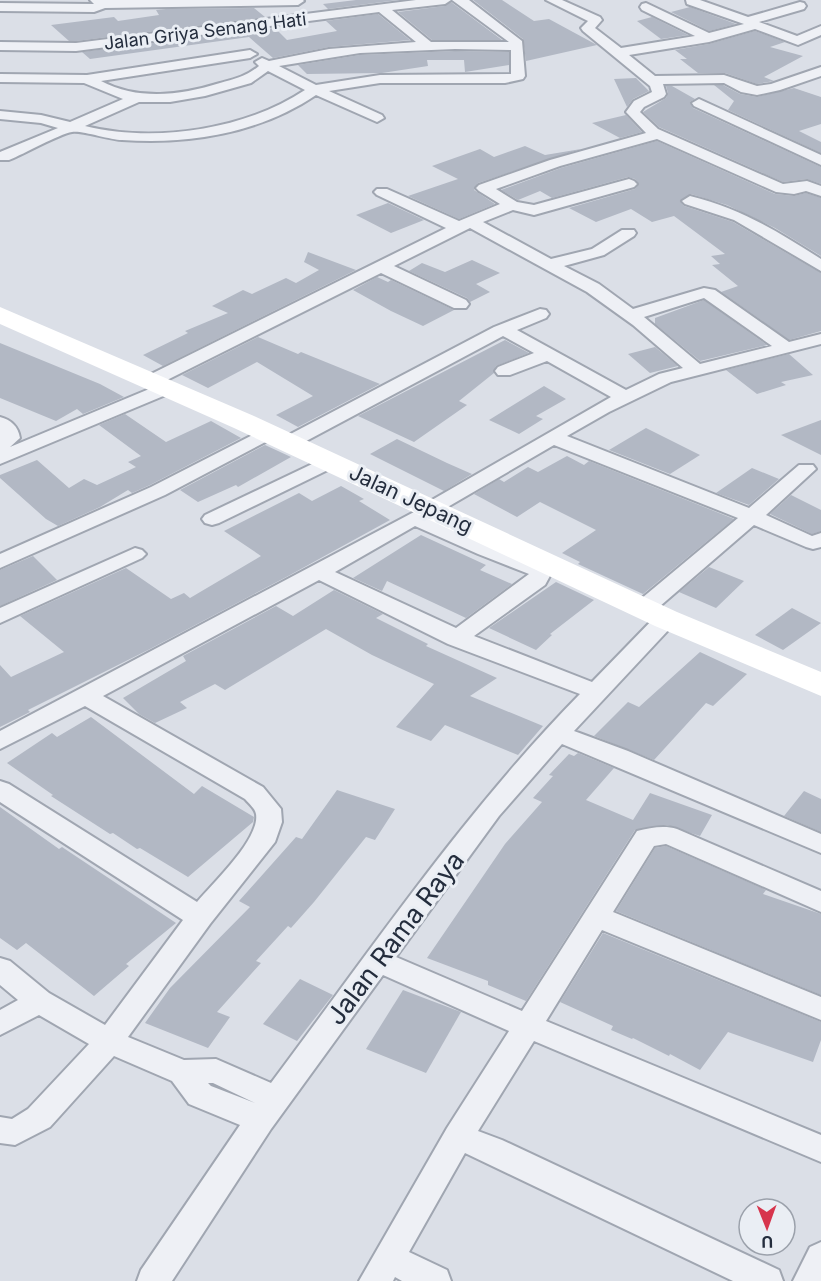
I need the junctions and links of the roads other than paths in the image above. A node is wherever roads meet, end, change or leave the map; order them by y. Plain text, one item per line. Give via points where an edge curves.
1 (298, 0) edge
2 (446, 0) edge
3 (458, 0) edge
4 (552, 0) edge
5 (179, 1) edge
6 (691, 1) edge
7 (100, 2) edge
8 (797, 3) edge
9 (122, 4) junction
10 (646, 6) dead end
11 (0, 7) edge
12 (381, 8) junction
13 (132, 16) dead end
14 (183, 16) dead end
15 (821, 20) edge
16 (306, 22) junction
17 (752, 23) junction
18 (221, 29) junction
19 (821, 30) edge
20 (709, 39) junction
21 (798, 41) junction
22 (427, 45) junction
23 (0, 46) edge
24 (518, 46) junction
25 (815, 47) dead end
26 (618, 52) junction
27 (250, 54) junction
28 (267, 65) junction
29 (821, 71) edge
30 (0, 78) edge
31 (87, 79) junction
32 (652, 80) junction
33 (316, 89) junction
34 (136, 98) junction
35 (699, 102) dead end
36 (0, 115) edge
37 (377, 118) dead end
38 (71, 126) junction
39 (658, 134) junction
40 (0, 156) edge
41 (821, 161) edge
42 (629, 184) dead end
43 (816, 186) edge
44 (382, 192) dead end
45 (690, 201) dead end
46 (512, 205) junction
47 (464, 224) junction
48 (628, 233) dead end
49 (550, 264) junction
50 (380, 266) junction
51 (821, 266) edge
52 (460, 304) dead end
53 (540, 314) dead end
54 (0, 315) edge
55 (631, 315) junction
56 (504, 330) junction
57 (821, 339) edge
58 (786, 348) junction
59 (548, 354) junction
60 (698, 370) junction
61 (504, 371) dead end
62 (158, 385) junction
63 (625, 397) junction
64 (0, 423) edge
65 (278, 438) junction
66 (554, 438) junction
67 (0, 445) edge
68 (0, 458) edge
69 (329, 462) junction
70 (806, 469) dead end
71 (432, 508) junction
72 (751, 516) junction
73 (212, 519) dead end
74 (821, 539) edge
75 (135, 554) dead end
76 (0, 562) edge
77 (319, 572) junction
78 (655, 614) junction
79 (0, 616) edge
80 (456, 639) junction
81 (821, 685) edge
82 (85, 696) junction
83 (590, 697) junction
84 (556, 733) junction
85 (0, 741) edge
86 (0, 790) edge
87 (821, 844) edge
88 (821, 902) edge
89 (200, 917) junction
90 (598, 917) junction
91 (377, 961) junction
92 (0, 969) edge
93 (39, 1001) junction
94 (821, 1009) edge
95 (0, 1024) edge
96 (527, 1026) junction
97 (109, 1041) junction
98 (268, 1110) junction
99 (0, 1130) edge
100 (458, 1137) junction
101 (821, 1149) edge
102 (821, 1257) edge
103 (382, 1269) edge
104 (153, 1281) edge
105 (435, 1281) edge
106 (767, 1281) edge
107 (809, 1281) edge

1 - 5 street
1 - 16 street
2 - 12 street, Jalan Griya Senang Hati
3 - 24 street
4 - 26 street via 596,20 587,28
5 - 9 street
5 - 14 street
6 - 17 street
7 - 9 street
7 - 11 street via 94,8
8 - 15 street
8 - 17 street
9 - 13 street
10 - 20 street
12 - 16 street, Jalan Griya Senang Hati
12 - 22 street
16 - 18 street, Jalan Griya Senang Hati
17 - 20 street
17 - 21 street
18 - 23 street, Jalan Griya Senang Hati via 76,47
18 - 27 street
19 - 21 street
20 - 26 street
21 - 25 street
22 - 24 street, Jalan Griya Senang Hati
22 - 28 street, Jalan Griya Senang Hati via 331,46
24 - 33 street via 518,76 513,78 380,79
26 - 32 street
27 - 28 street
27 - 31 street
28 - 33 street, Jalan Griya Senang Hati
28 - 34 street via 255,78 202,95 163,100
29 - 32 street via 761,91 746,90 724,79
30 - 31 street
31 - 34 street
32 - 39 street via 659,94 639,104 633,112
33 - 37 street, Jalan Griya Senang Hati
33 - 38 street via 271,115 224,130 144,137
34 - 38 street
35 - 41 street
36 - 38 street
38 - 40 street
39 - 43 street via 781,189
39 - 46 street via 484,188
42 - 46 street via 534,210
44 - 47 street
45 - 51 street via 740,216
46 - 47 street
47 - 49 street
47 - 50 street
48 - 49 street via 598,252
49 - 55 street
50 - 52 street
50 - 62 street
53 - 56 street
54 - 62 street, Jalan Jepang
55 - 58 street via 709,294
55 - 60 street
56 - 59 street
56 - 65 street
57 - 58 street
58 - 60 street
59 - 61 street
59 - 63 street
60 - 63 street via 665,378
62 - 65 street, Jalan Jepang
62 - 68 street
63 - 66 street
64 - 67 street via 9,430 9,438
65 - 69 street, Jalan Jepang
65 - 76 street
66 - 71 street
66 - 72 street
69 - 71 street, Jalan Jepang
69 - 73 street
70 - 72 street, Jalan Rama Raya
71 - 78 street, Jalan Jepang
72 - 74 street via 813,543
72 - 78 street, Jalan Rama Raya
75 - 79 street
77 - 80 street
77 - 80 street via 414,518 537,569 537,580
77 - 82 street
78 - 81 street, Jalan Jepang
78 - 83 street, Jalan Rama Raya
80 - 83 street
82 - 85 street
82 - 89 street via 254,793 268,809 269,822 262,842
83 - 84 street, Jalan Rama Raya
84 - 87 street
84 - 91 street, Jalan Rama Raya via 490,810
86 - 89 street
88 - 90 street via 668,835 654,835 646,838
89 - 97 street
90 - 94 street
90 - 96 street
91 - 96 street
91 - 98 street, Jalan Rama Raya
92 - 93 street
93 - 95 street
93 - 97 street
96 - 100 street
96 - 101 street
97 - 98 street via 182,1072 200,1095
97 - 99 street via 39,1118 24,1129
98 - 104 street, Jalan Rama Raya
100 - 103 street
100 - 106 street via 491,1149
102 - 107 street
103 - 105 street

